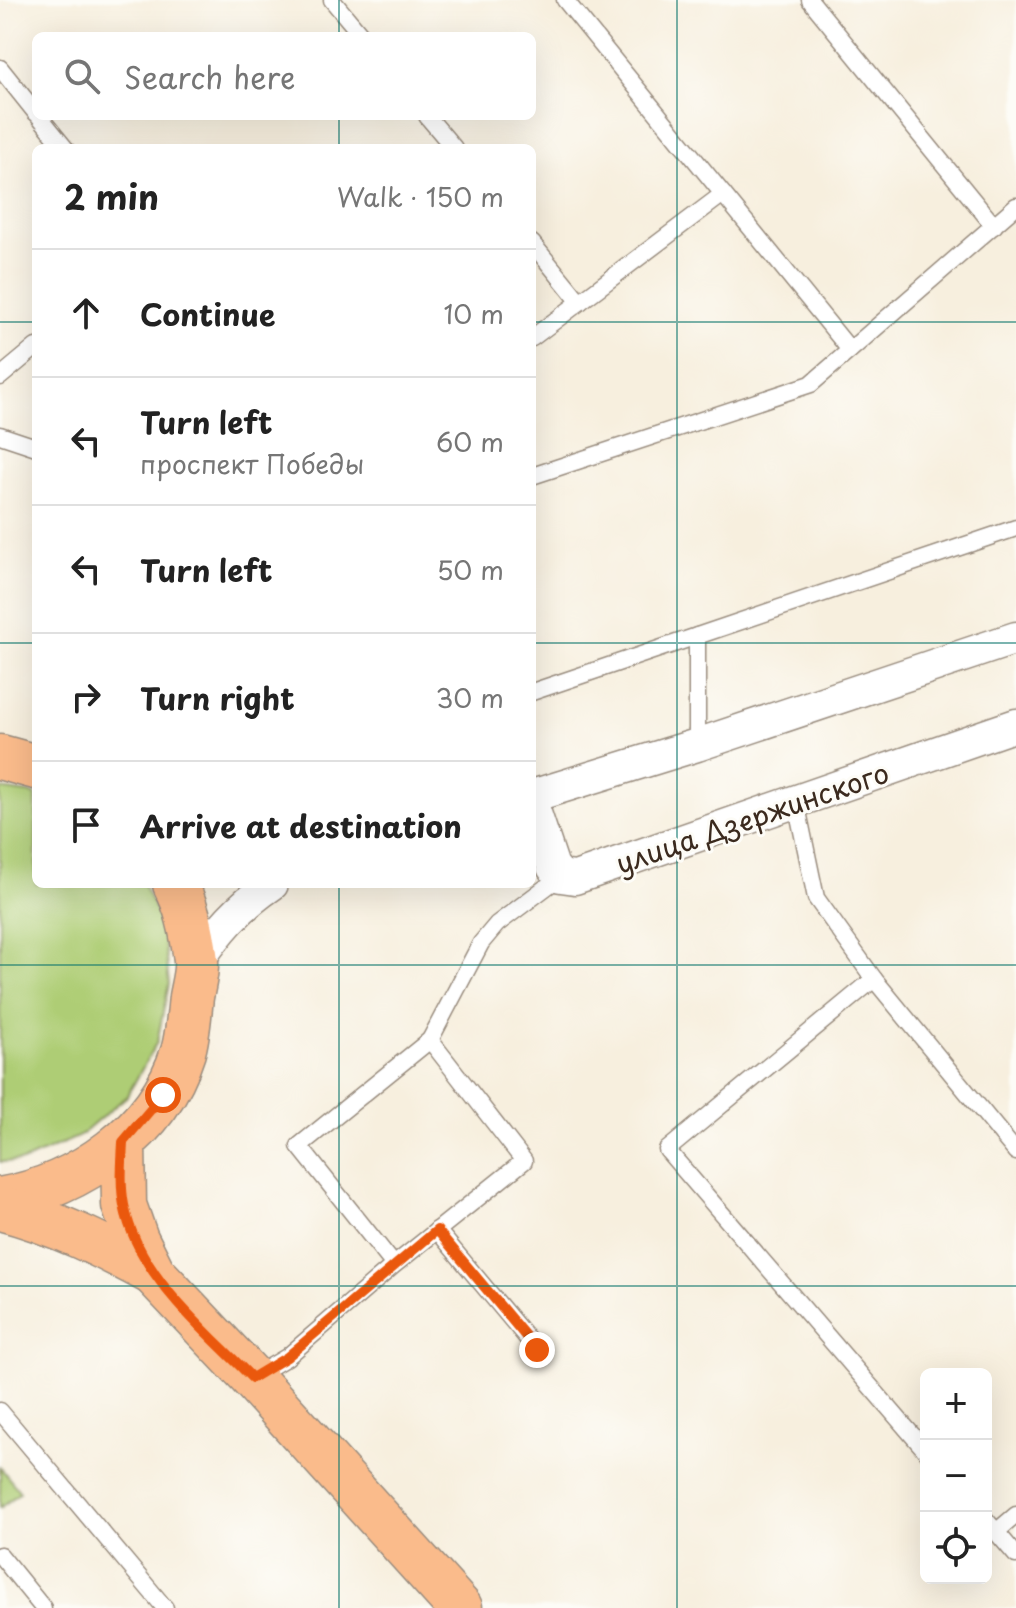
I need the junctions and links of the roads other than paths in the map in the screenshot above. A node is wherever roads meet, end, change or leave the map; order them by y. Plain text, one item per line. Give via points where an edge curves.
1 (332, 0) edge
2 (565, 0) edge
3 (810, 0) edge
4 (359, 32) edge
5 (0, 68) edge
6 (32, 108) edge
7 (42, 120) edge
8 (430, 120) edge
9 (62, 144) edge
10 (451, 144) edge
11 (723, 194) junction
12 (1016, 206) edge
13 (994, 226) junction
14 (536, 248) edge
15 (580, 302) junction
16 (536, 335) edge
17 (32, 350) edge
18 (850, 350) junction
19 (0, 377) edge
20 (0, 435) edge
21 (32, 446) edge
22 (536, 475) edge
23 (1014, 527) edge
24 (697, 636) junction
25 (1016, 638) edge
26 (536, 691) edge
27 (1016, 725) edge
28 (697, 745) junction
29 (0, 757) edge
30 (32, 766) edge
31 (536, 795) edge
32 (796, 802) junction
33 (536, 816) edge
34 (561, 876) junction
35 (177, 888) edge
36 (266, 888) edge
37 (196, 963) junction
38 (874, 979) junction
39 (430, 1040) junction
40 (123, 1142) junction
41 (1016, 1152) edge
42 (0, 1200) edge
43 (0, 1208) edge
44 (437, 1230) junction
45 (394, 1265) junction
46 (153, 1273) junction
47 (537, 1350) dead end
48 (252, 1378) junction
49 (0, 1411) edge
50 (920, 1444) edge
51 (1016, 1515) edge
52 (992, 1526) edge
53 (992, 1527) edge
54 (0, 1555) edge
55 (1016, 1555) edge
56 (43, 1608) edge
57 (165, 1608) edge
58 (460, 1608) edge

1 - 4 lane
2 - 11 lane
3 - 13 lane
5 - 6 lane
7 - 9 lane
8 - 10 lane
11 - 15 lane
11 - 18 lane
12 - 13 lane
13 - 18 lane
14 - 15 lane
15 - 16 lane
17 - 19 lane
18 - 22 lane via 811,384
20 - 21 lane
23 - 24 lane
24 - 26 lane
24 - 28 lane
25 - 28 street
27 - 32 street, улица Дзержинского
28 - 31 street
29 - 30 main road
32 - 34 street, улица Дзержинского via 575,878
32 - 38 lane via 816,898
33 - 34 street
34 - 39 lane via 497,924 481,943
35 - 37 main road
36 - 37 street via 229,920
37 - 40 main road via 183,1052 163,1095
38 - 41 lane
38 - 50 lane via 667,1150
39 - 44 lane via 524,1161
39 - 45 lane via 299,1146
40 - 42 main road via 82,1173
40 - 46 main road via 124,1205
43 - 46 main road via 90,1239
44 - 45 lane
44 - 47 lane
45 - 48 lane via 287,1357
46 - 48 main road
48 - 58 main road
49 - 57 lane
51 - 52 lane
53 - 55 lane
54 - 56 lane

